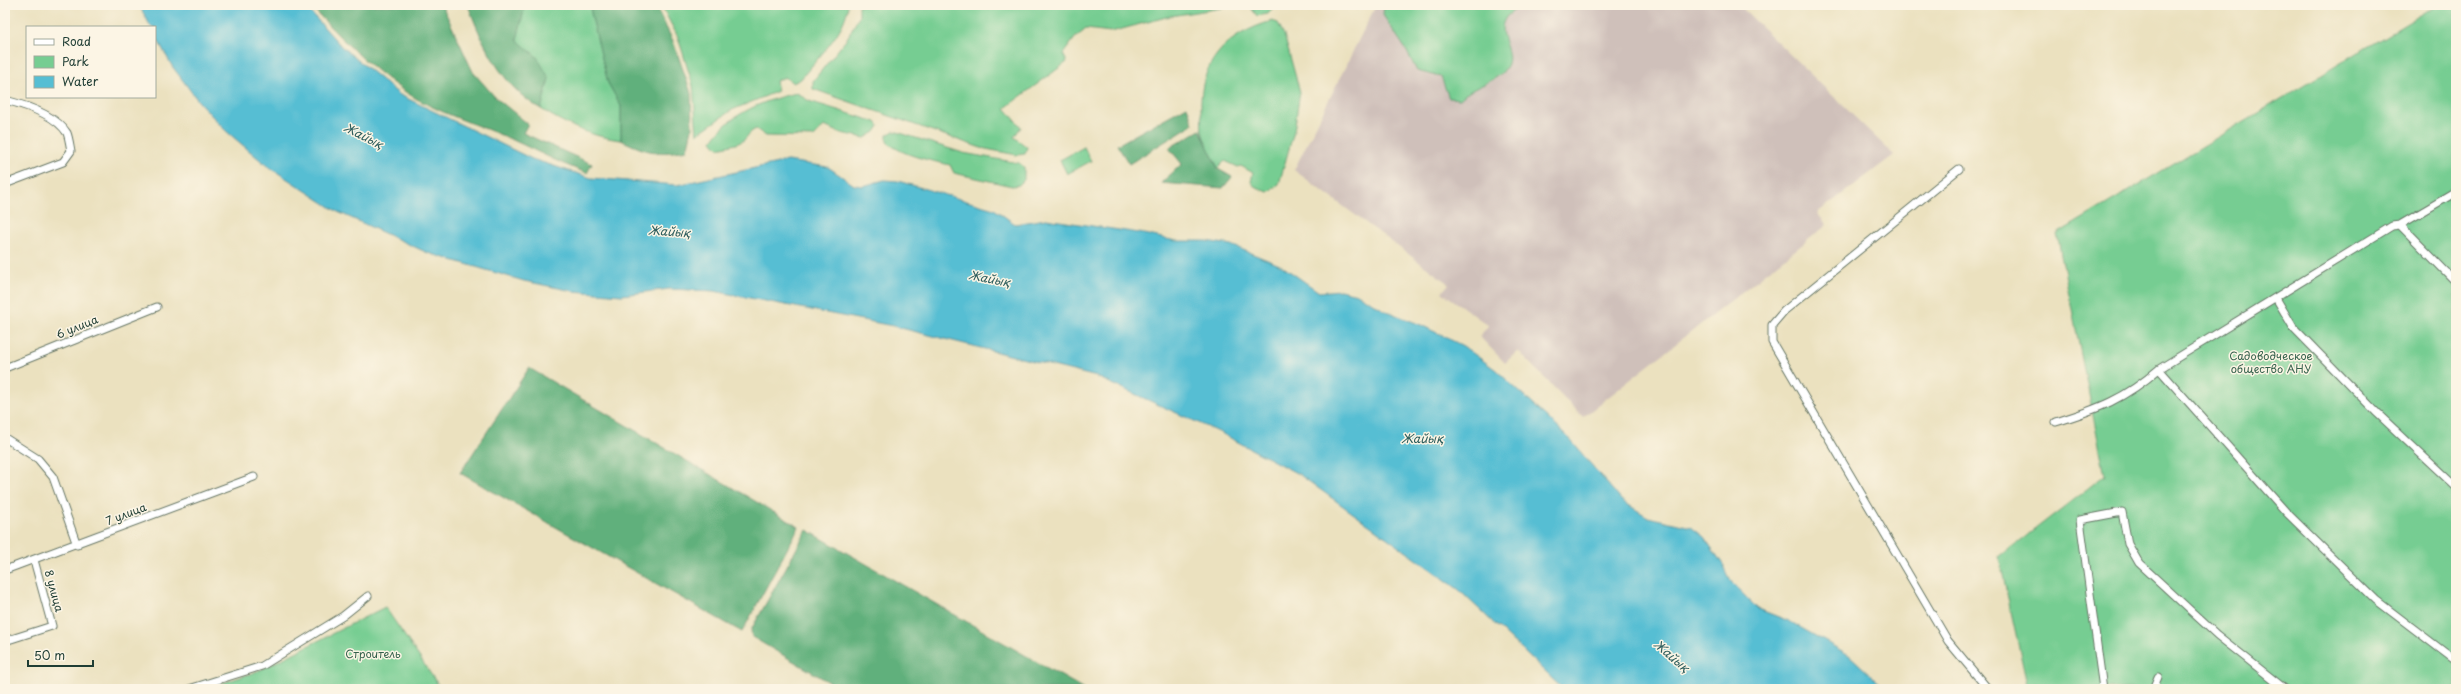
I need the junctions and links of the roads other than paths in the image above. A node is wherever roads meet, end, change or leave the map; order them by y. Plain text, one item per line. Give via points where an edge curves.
1 (5, 100) edge
2 (1959, 169) dead end
3 (5, 184) edge
4 (2456, 192) edge
5 (2400, 225) junction
6 (2456, 282) edge
7 (2276, 298) junction
8 (157, 307) dead end
9 (5, 368) edge
10 (2159, 369) junction
11 (2056, 422) dead end
12 (5, 438) edge
13 (254, 477) dead end
14 (2456, 487) edge
15 (77, 545) junction
16 (34, 560) junction
17 (5, 570) edge
18 (368, 596) dead end
19 (5, 641) edge
20 (2456, 661) edge
21 (2158, 677) dead end
22 (189, 689) edge
23 (1988, 689) edge
24 (2103, 689) edge
25 (2153, 689) edge
26 (2285, 689) edge

1 - 3 street via 27,106 46,116 67,133 71,151 63,162
2 - 23 street via 1784,311 1772,325 1772,342 1948,641
4 - 5 street
5 - 6 street
5 - 7 street via 2392,226 2370,238
7 - 10 street
7 - 14 street via 2293,327 2377,413
8 - 9 street, 6 улица
10 - 11 street via 2142,384 2102,408
10 - 20 street via 2286,512 2376,600
12 - 15 street via 38,459 53,477
13 - 15 street, 7 улица
15 - 16 street, 7 улица
16 - 17 street, 7 улица
16 - 19 street, 8 улица via 52,626
18 - 22 street via 343,616 262,666
21 - 25 street
24 - 26 street via 2080,520 2122,512 2128,544 2139,563 2217,635

